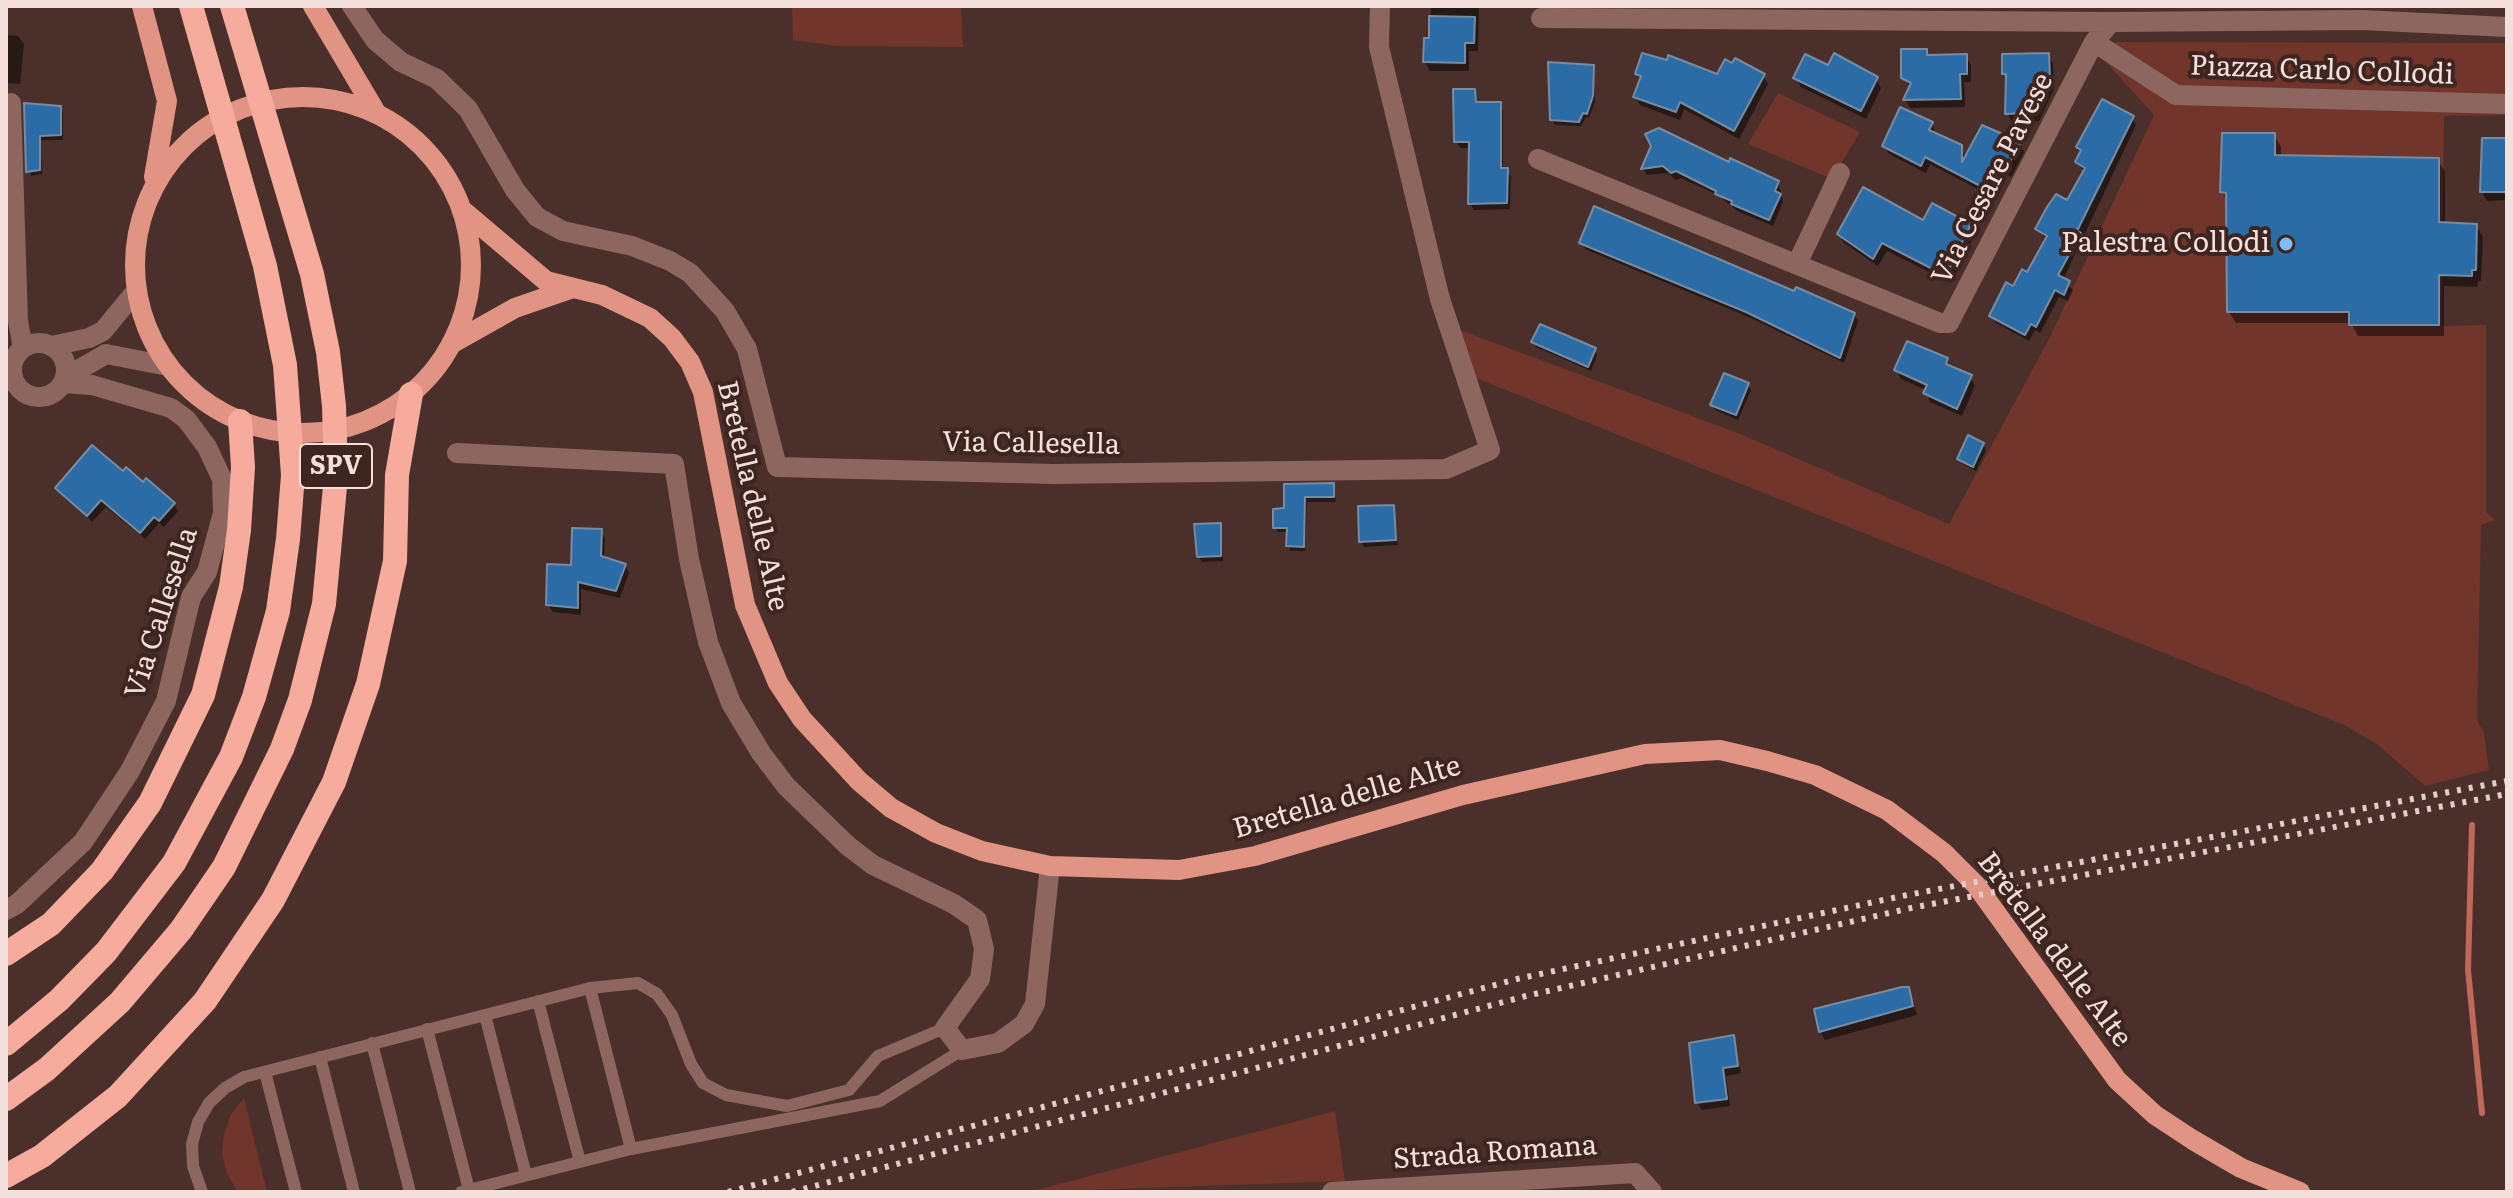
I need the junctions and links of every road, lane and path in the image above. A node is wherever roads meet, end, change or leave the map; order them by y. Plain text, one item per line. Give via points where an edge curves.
1 (142, 6) edge
2 (191, 6) edge
3 (232, 6) edge
4 (313, 6) edge
5 (352, 6) edge
6 (1380, 6) edge
7 (2362, 13) edge
8 (1541, 18) dead end
9 (2111, 22) junction
10 (2507, 27) edge
11 (2094, 42) junction
12 (11, 103) dead end
13 (2507, 104) edge
14 (377, 114) junction
15 (1538, 159) dead end
16 (1840, 173) dead end
17 (152, 189) junction
18 (461, 209) junction
19 (12, 251) edge
20 (1797, 264) junction
21 (574, 289) junction
22 (136, 291) junction
23 (451, 344) junction
24 (52, 346) junction
25 (23, 348) junction
26 (168, 366) junction
27 (64, 380) junction
28 (411, 394) junction
29 (248, 424) junction
30 (457, 453) dead end
31 (1050, 866) junction
32 (6, 910) edge
33 (6, 954) edge
34 (590, 988) junction
35 (538, 1001) junction
36 (485, 1015) junction
37 (945, 1028) junction
38 (427, 1029) junction
39 (372, 1043) junction
40 (6, 1044) edge
41 (962, 1050) junction
42 (320, 1057) junction
43 (265, 1072) junction
44 (6, 1099) edge
45 (631, 1149) junction
46 (580, 1162) junction
47 (526, 1175) junction
48 (6, 1176) edge
49 (465, 1191) edge
50 (202, 1192) edge
51 (296, 1192) edge
52 (354, 1192) edge
53 (410, 1192) edge
54 (1332, 1192) edge
55 (1652, 1192) edge
56 (2300, 1192) edge

1 - 17 main road via 167,101
2 - 40 highway, SPV via 265,266 285,365 293,475 278,611 237,742 174,863 106,952
3 - 44 highway, SPV via 308,260 328,352 336,463 324,604 282,749 224,867 173,940 120,1002
4 - 14 main road
5 - 6 street, Via Callesella via 375,40 401,62 437,79 468,109 515,190 537,217 563,231 632,246 690,273 725,311 747,349 777,467 1053,474 1446,469 1490,450 1440,299 1379,47
7 - 9 street, Piazza Carlo Collodi
7 - 10 street, Piazza Carlo Collodi
8 - 9 street, Piazza Carlo Collodi
9 - 11 street
11 - 13 street, Piazza Carlo Collodi via 2176,95
11 - 20 street, Via Cesare Pavese via 1949,323
12 - 19 street
14 - 17 main road via 314,97 249,105 192,137
14 - 18 main road via 428,153
15 - 20 street, Via Cesare Pavese
16 - 20 street
17 - 22 main road via 138,226
18 - 21 main road, Bretella delle Alte via 546,281
18 - 23 main road via 471,264 463,318
19 - 25 street
21 - 23 main road via 515,308
21 - 31 main road, Bretella delle Alte via 602,295 650,318 690,362 703,392 745,605 778,683 827,750 891,808 936,833 982,851
22 - 24 street via 103,331
22 - 26 main road via 150,336
23 - 28 main road
24 - 25 street
24 - 27 street via 64,359
25 - 27 street via 13,362 19,388 44,396
26 - 27 street via 106,354
26 - 29 main road via 189,389
27 - 32 street, Via Callesella via 171,408 186,419 222,479 223,513 207,572 191,597 166,701 130,771 83,842
28 - 29 main road via 381,414 347,427 311,433
28 - 48 highway via 397,475 395,561 368,684 334,782 273,900 205,1001 118,1096 42,1156
29 - 33 highway via 231,587 203,695 150,803 102,871 51,924
30 - 37 street via 674,464 708,642 731,703 761,753 786,786 848,846 873,865 977,920 984,949 980,979
31 - 41 street via 1035,1004 1024,1024 998,1043
31 - 56 main road, Bretella delle Alte via 1179,870 1255,856 1463,795 1645,754 1720,750 1815,775 1887,810 1944,853 1976,885 2117,1080 2155,1115 2241,1168
34 - 35 lane
34 - 37 lane via 638,983 657,994 703,1083 726,1095 787,1106 849,1090 878,1056
34 - 45 lane
35 - 36 lane
35 - 46 lane
36 - 38 lane
36 - 47 lane
37 - 41 street
38 - 39 lane
38 - 49 lane
39 - 42 lane
39 - 53 lane
41 - 45 lane via 880,1101
42 - 43 lane
42 - 52 lane
43 - 50 lane via 225,1088 198,1122 193,1166
43 - 51 lane
45 - 46 lane
46 - 47 lane
47 - 49 lane
54 - 55 street, Strada Romana via 1635,1173

